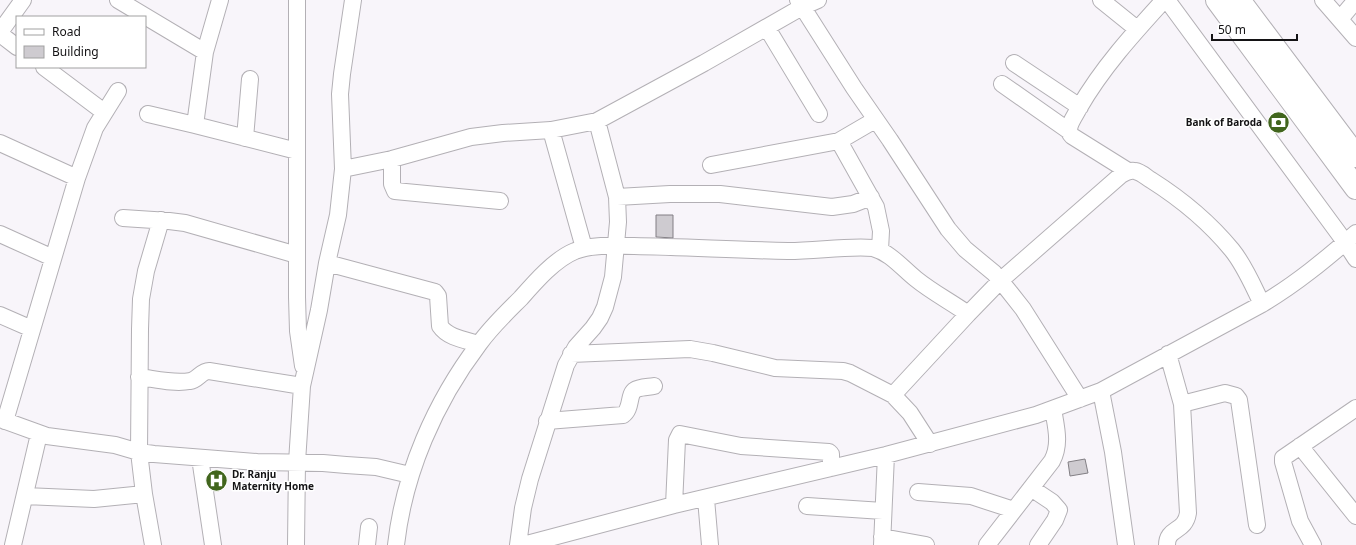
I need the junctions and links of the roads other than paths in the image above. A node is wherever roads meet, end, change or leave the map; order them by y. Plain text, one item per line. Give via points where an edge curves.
1 (23, 0) edge
2 (118, 0) edge
3 (220, 0) edge
4 (297, 0) edge
5 (353, 0) edge
6 (818, 0) edge
7 (1101, 0) edge
8 (1165, 0) edge
9 (1217, 0) edge
10 (1239, 0) edge
11 (1323, 0) edge
12 (1356, 0) edge
13 (800, 4) edge
14 (144, 16) edge
15 (146, 17) edge
16 (1340, 19) junction
17 (767, 28) junction
18 (1137, 29) junction
19 (0, 33) edge
20 (1356, 38) edge
21 (16, 46) edge
22 (204, 52) junction
23 (1014, 63) dead end
24 (45, 68) edge
25 (250, 79) dead end
26 (1002, 84) dead end
27 (118, 90) dead end
28 (1080, 107) junction
29 (104, 112) junction
30 (148, 114) dead end
31 (819, 114) dead end
32 (875, 120) junction
33 (597, 121) junction
34 (195, 125) junction
35 (551, 130) junction
36 (1069, 131) junction
37 (245, 138) junction
38 (839, 141) junction
39 (0, 144) edge
40 (297, 151) junction
41 (1356, 156) edge
42 (392, 159) junction
43 (711, 165) dead end
44 (343, 169) junction
45 (1128, 171) junction
46 (78, 178) junction
47 (1356, 188) edge
48 (618, 197) junction
49 (871, 197) junction
50 (500, 201) dead end
51 (123, 218) dead end
52 (160, 220) junction
53 (0, 234) edge
54 (1351, 238) edge
55 (615, 246) junction
56 (584, 248) junction
57 (880, 250) junction
58 (297, 254) junction
59 (53, 258) junction
60 (1356, 259) edge
61 (327, 263) junction
62 (1001, 280) junction
63 (1262, 304) junction
64 (968, 314) junction
65 (0, 315) edge
66 (32, 329) junction
67 (479, 344) junction
68 (571, 354) junction
69 (1168, 354) junction
70 (139, 377) junction
71 (303, 381) junction
72 (654, 386) dead end
73 (1101, 391) junction
74 (893, 395) junction
75 (1080, 398) junction
76 (1182, 404) junction
77 (1356, 408) edge
78 (1053, 409) junction
79 (2, 420) edge
80 (547, 421) junction
81 (39, 434) junction
82 (930, 444) junction
83 (1300, 446) junction
84 (139, 452) junction
85 (886, 455) junction
86 (200, 458) junction
87 (297, 462) junction
88 (831, 468) junction
89 (410, 475) junction
90 (1031, 488) junction
91 (918, 492) dead end
92 (144, 494) junction
93 (25, 496) junction
94 (706, 498) junction
95 (674, 505) junction
96 (806, 506) dead end
97 (1014, 510) junction
98 (883, 511) junction
99 (1356, 516) edge
100 (1257, 525) dead end
101 (369, 527) dead end
102 (552, 541) edge
103 (882, 541) edge
104 (13, 545) edge
105 (153, 545) edge
106 (213, 545) edge
107 (296, 545) edge
108 (367, 545) edge
109 (396, 545) edge
110 (518, 545) edge
111 (523, 545) edge
112 (710, 545) edge
113 (926, 545) edge
114 (987, 545) edge
115 (1038, 545) edge
116 (1126, 545) edge
117 (1167, 545) edge
118 (1313, 545) edge

1 - 19 street
2 - 14 street
3 - 22 street
4 - 40 street
5 - 44 street via 340,94
6 - 13 street
7 - 18 street
8 - 18 street
8 - 54 street
9 - 47 highway
10 - 41 highway
11 - 16 street
12 - 16 street
13 - 17 street
13 - 32 street
15 - 22 street
16 - 20 street
17 - 31 street
17 - 33 street
18 - 28 street
19 - 21 street
22 - 34 street
23 - 28 street
24 - 29 street
25 - 37 street
26 - 36 street
27 - 29 street
28 - 36 street
29 - 46 street via 95,128
30 - 34 street
32 - 38 street
32 - 62 street via 957,241
33 - 35 street
33 - 48 street
34 - 37 street
35 - 42 street via 471,137
35 - 56 street
36 - 45 street via 1072,136
37 - 40 street
38 - 43 street
38 - 49 street
39 - 46 street
40 - 58 street
42 - 44 street
42 - 50 street via 392,184 395,191
44 - 61 street via 338,215
45 - 62 street
45 - 63 street via 1138,171 1164,188 1214,231 1233,252
46 - 59 street
48 - 49 street via 720,194 832,207 853,204
48 - 55 street
49 - 57 street via 880,225
51 - 52 street
52 - 58 street via 200,226
52 - 70 street via 141,299
53 - 59 street
54 - 60 street
54 - 63 street via 1283,292
55 - 56 street
55 - 57 street via 788,251 866,247
55 - 68 street via 613,277 605,307 593,328
56 - 67 street via 566,256 537,280
57 - 64 street via 916,280
58 - 71 street via 298,331
59 - 66 street
61 - 67 street via 435,292 438,296 440,326 443,330 449,335
61 - 71 street
62 - 64 street
62 - 75 street
63 - 69 street
64 - 74 street
65 - 66 street
66 - 79 street
67 - 89 street via 455,379 433,420
68 - 74 street via 696,350 775,368 843,371
68 - 80 street
69 - 73 street
69 - 76 street
70 - 71 street via 188,382 209,371
70 - 84 street
71 - 87 street
72 - 80 street via 636,389 624,415
73 - 75 street
73 - 116 street via 1113,452
74 - 82 street via 910,413
75 - 78 street
76 - 100 street via 1226,393 1236,396 1239,400
76 - 117 street via 1188,513 1185,523 1169,536
77 - 83 street
78 - 82 street
78 - 90 street via 1058,437 1056,453
79 - 81 street
80 - 110 street via 526,495
81 - 84 street via 115,445
81 - 93 street
82 - 85 street
83 - 99 street
83 - 118 street via 1285,455 1283,462 1300,521
84 - 86 street
84 - 92 street
85 - 88 street
85 - 98 street
86 - 87 street
86 - 106 street
87 - 89 street via 376,467
87 - 107 street
88 - 94 street
88 - 95 street via 829,452 741,446 680,434 677,440
89 - 109 street
90 - 97 street
90 - 115 street via 1059,510
91 - 97 street via 970,496
92 - 93 street via 94,499
92 - 105 street
93 - 104 street
94 - 95 street
94 - 112 street
95 - 102 street
96 - 98 street
97 - 114 street
98 - 103 street
101 - 108 street
102 - 111 street
103 - 113 street

